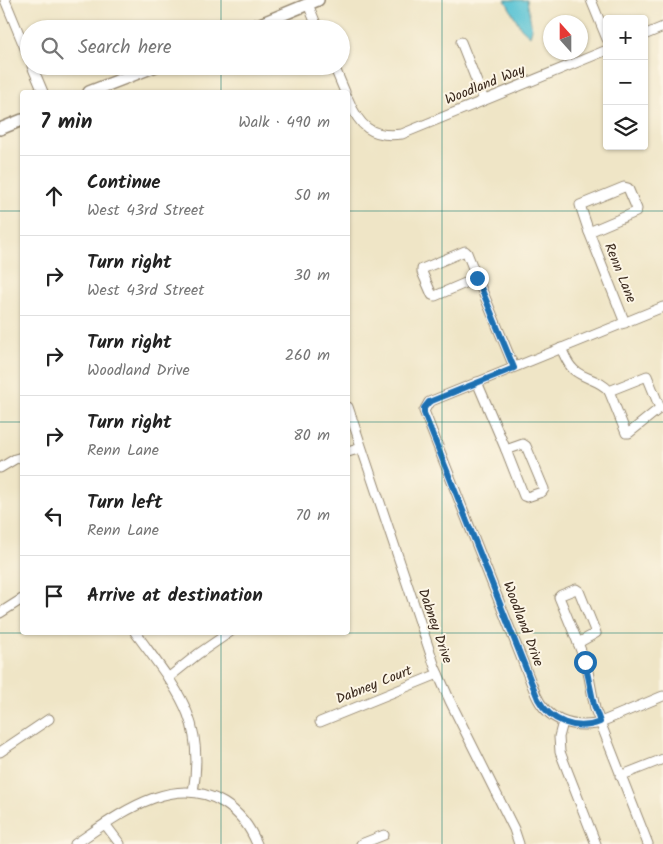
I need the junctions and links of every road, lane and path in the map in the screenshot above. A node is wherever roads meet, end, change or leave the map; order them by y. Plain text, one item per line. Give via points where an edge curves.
1 (6, 0) edge
2 (591, 0) edge
3 (313, 2) edge
4 (270, 20) edge
5 (316, 20) edge
6 (663, 27) edge
7 (603, 29) edge
8 (648, 33) edge
9 (20, 35) edge
10 (461, 42) dead end
11 (603, 52) edge
12 (36, 75) edge
13 (133, 75) edge
14 (338, 75) edge
15 (42, 90) edge
16 (95, 90) edge
17 (344, 90) edge
18 (484, 100) junction
19 (350, 104) edge
20 (20, 121) edge
21 (0, 129) edge
22 (589, 232) junction
23 (477, 278) junction
24 (663, 307) edge
25 (625, 323) junction
26 (562, 348) junction
27 (514, 368) junction
28 (478, 382) junction
29 (609, 391) junction
30 (425, 406) joint
31 (350, 413) edge
32 (361, 448) junction
33 (506, 450) junction
34 (350, 451) edge
35 (20, 458) edge
36 (0, 468) edge
37 (20, 599) edge
38 (0, 613) edge
39 (138, 635) edge
40 (226, 635) edge
41 (578, 643) junction
42 (438, 674) junction
43 (168, 678) junction
44 (663, 696) edge
45 (49, 719) dead end
46 (320, 722) dead end
47 (563, 722) junction
48 (600, 722) junction
49 (0, 752) edge
50 (663, 759) edge
51 (620, 776) junction
52 (193, 792) junction
53 (105, 824) junction
54 (384, 835) dead end
55 (75, 844) edge
56 (120, 844) edge
57 (257, 844) edge
58 (361, 844) edge
59 (519, 844) edge
60 (596, 844) edge
61 (648, 844) edge

1 - 9 street
2 - 7 street
3 - 4 street
3 - 5 street
6 - 8 street
10 - 18 street
11 - 18 street, Woodland Way
12 - 15 street
13 - 16 street
14 - 17 street
18 - 19 street, Woodland Way via 402,134 386,135 365,127 356,118
20 - 21 street
22 - 22 street, Renn Lane via 636,212 627,187 580,205
22 - 25 street, Renn Lane
23 - 23 street via 465,251 422,270 433,296
23 - 27 street
24 - 25 street, Renn Lane
25 - 26 street, Renn Lane
26 - 27 street, Renn Lane
26 - 29 street via 574,370
27 - 28 street, Renn Lane
28 - 30 street, Renn Lane
28 - 33 street
29 - 29 street via 647,376 660,408 626,433
30 - 47 street, Woodland Drive via 424,413 538,699 550,714
31 - 32 street, Dabney Drive
32 - 34 street
32 - 42 street, Dabney Drive
33 - 33 street via 526,497 542,492 526,444
35 - 36 street
37 - 38 street
39 - 43 street
40 - 43 street
41 - 41 street via 596,633 576,589 560,597
41 - 48 street
42 - 46 street, Dabney Court
42 - 59 street, Dabney Drive
43 - 52 street via 183,700 194,731 197,764
44 - 48 street
45 - 49 street
47 - 48 street via 577,726
47 - 60 street via 560,752
48 - 51 street
50 - 51 street
51 - 61 street
52 - 53 street via 154,798
52 - 57 street via 216,798 234,810
53 - 55 street
53 - 56 street
54 - 58 street

